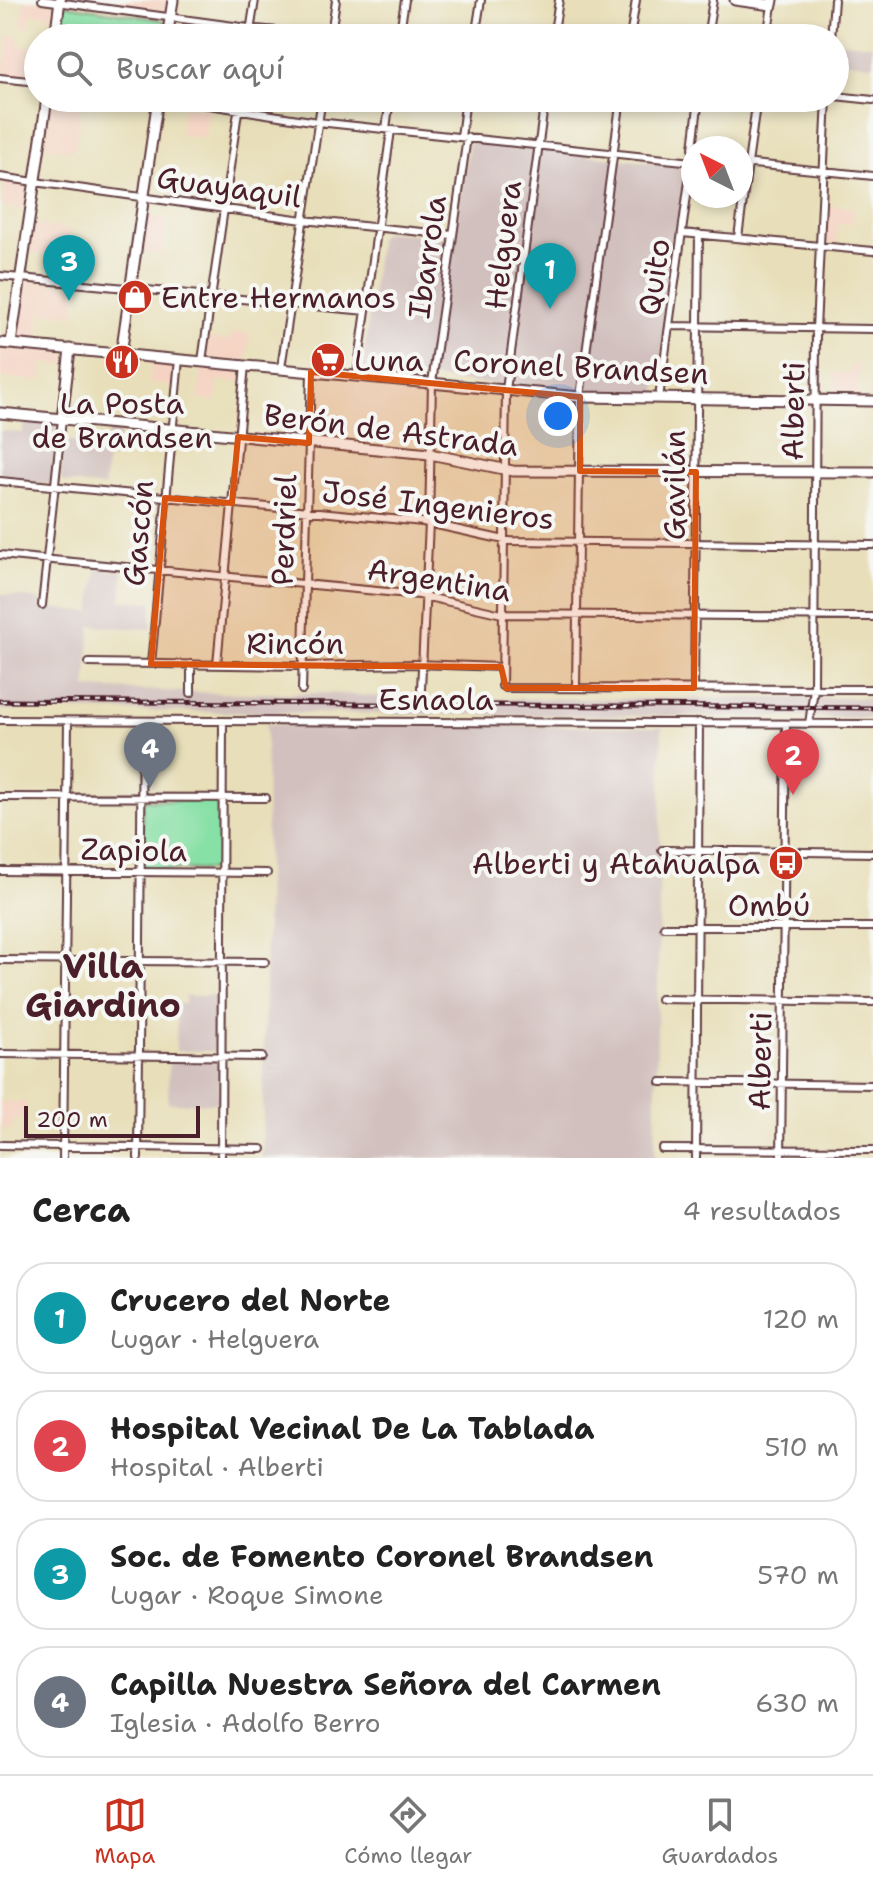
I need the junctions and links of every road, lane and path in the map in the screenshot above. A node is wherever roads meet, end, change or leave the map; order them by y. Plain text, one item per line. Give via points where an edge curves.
1 (42, 0) edge
2 (173, 0) edge
3 (255, 0) edge
4 (336, 0) edge
5 (405, 0) edge
6 (481, 0) edge
7 (559, 0) edge
8 (636, 0) edge
9 (713, 0) edge
10 (735, 0) edge
11 (834, 0) edge
12 (60, 1) edge
13 (772, 2) edge
14 (170, 17) junction
15 (57, 24) edge
16 (169, 24) edge
17 (222, 24) edge
18 (252, 24) edge
19 (333, 24) edge
20 (401, 24) edge
21 (477, 24) edge
22 (555, 24) edge
23 (632, 24) edge
24 (709, 24) edge
25 (769, 24) edge
26 (832, 24) edge
27 (0, 78) edge
28 (24, 81) edge
29 (849, 97) edge
30 (873, 100) edge
31 (45, 112) edge
32 (159, 112) edge
33 (238, 112) edge
34 (256, 112) edge
35 (320, 112) edge
36 (389, 112) edge
37 (465, 112) edge
38 (543, 112) edge
39 (619, 112) edge
40 (697, 112) edge
41 (754, 112) edge
42 (826, 112) edge
43 (318, 122) junction
44 (388, 129) junction
45 (695, 136) edge
46 (750, 136) edge
47 (464, 137) junction
48 (538, 145) junction
49 (612, 154) junction
50 (681, 161) edge
51 (753, 167) edge
52 (823, 171) junction
53 (873, 176) edge
54 (0, 177) edge
55 (35, 181) junction
56 (144, 197) junction
57 (686, 208) edge
58 (740, 208) edge
59 (223, 209) junction
60 (303, 220) junction
61 (378, 229) junction
62 (682, 233) junction
63 (699, 234) junction
64 (452, 235) junction
65 (738, 237) junction
66 (818, 246) junction
67 (873, 251) edge
68 (0, 276) edge
69 (21, 278) junction
70 (130, 288) junction
71 (212, 295) junction
72 (292, 303) junction
73 (366, 311) junction
74 (669, 326) junction
75 (699, 326) junction
76 (816, 329) junction
77 (873, 329) edge
78 (5, 343) edge
79 (70, 349) junction
80 (121, 354) junction
81 (179, 359) junction
82 (202, 361) junction
83 (245, 365) junction
84 (281, 368) junction
85 (311, 372) junction
86 (357, 375) junction
87 (432, 383) junction
88 (506, 390) junction
89 (580, 397) junction
90 (659, 398) junction
91 (696, 398) junction
92 (816, 400) junction
93 (873, 401) edge
94 (0, 413) edge
95 (62, 419) junction
96 (172, 430) junction
97 (238, 437) junction
98 (309, 443) junction
99 (430, 454) junction
100 (506, 470) junction
101 (580, 471) junction
102 (696, 472) junction
103 (815, 472) junction
104 (873, 472) edge
105 (0, 481) edge
106 (56, 487) junction
107 (165, 498) junction
108 (232, 503) junction
109 (307, 511) junction
110 (429, 523) junction
111 (503, 540) junction
112 (578, 543) junction
113 (697, 544) junction
114 (814, 545) junction
115 (873, 545) edge
116 (0, 555) edge
117 (48, 560) junction
118 (159, 571) junction
119 (226, 577) junction
120 (304, 584) junction
121 (425, 596) junction
122 (42, 605) dead end
123 (502, 614) junction
124 (577, 615) junction
125 (696, 616) junction
126 (814, 617) junction
127 (873, 617) edge
128 (89, 663) dead end
129 (151, 664) junction
130 (191, 664) junction
131 (217, 664) junction
132 (423, 665) junction
133 (302, 666) junction
134 (501, 667) junction
135 (576, 687) junction
136 (694, 688) junction
137 (421, 689) dead end
138 (814, 689) junction
139 (873, 689) edge
140 (302, 690) dead end
141 (191, 693) dead end
142 (0, 720) edge
143 (68, 721) junction
144 (142, 721) junction
145 (223, 721) junction
146 (699, 722) junction
147 (786, 724) junction
148 (809, 724) junction
149 (873, 724) edge
150 (0, 797) edge
151 (67, 798) junction
152 (140, 798) junction
153 (221, 798) junction
154 (266, 798) dead end
155 (662, 850) dead end
156 (699, 852) junction
157 (785, 852) junction
158 (873, 853) edge
159 (0, 871) edge
160 (66, 871) junction
161 (139, 872) junction
162 (222, 873) junction
163 (267, 873) dead end
164 (664, 927) dead end
165 (697, 927) junction
166 (783, 927) junction
167 (873, 927) edge
168 (0, 960) edge
169 (66, 961) junction
170 (139, 961) junction
171 (223, 962) junction
172 (265, 962) dead end
173 (660, 999) dead end
174 (698, 1000) junction
175 (783, 1001) junction
176 (873, 1002) edge
177 (0, 1054) edge
178 (64, 1054) junction
179 (140, 1055) junction
180 (222, 1057) junction
181 (262, 1057) dead end
182 (661, 1082) dead end
183 (697, 1083) junction
184 (782, 1084) junction
185 (873, 1085) edge
186 (0, 1145) edge
187 (63, 1146) junction
188 (138, 1147) junction
189 (221, 1149) junction
190 (262, 1149) dead end
191 (662, 1149) dead end
192 (781, 1150) junction
193 (873, 1150) edge
194 (696, 1154) edge
195 (63, 1158) edge
196 (138, 1158) edge
197 (221, 1158) edge
198 (781, 1158) edge

1 - 12 street
2 - 14 street
3 - 18 street
4 - 19 street
5 - 20 street
6 - 21 street
7 - 22 street
8 - 23 street
9 - 24 street
10 - 13 street
11 - 26 street
12 - 14 street
12 - 15 street
13 - 25 street
14 - 16 street
14 - 17 street
27 - 28 street
29 - 30 street
31 - 55 street
32 - 56 street
33 - 59 street
34 - 43 street
35 - 43 street
36 - 44 street
37 - 47 street, Ibarrola
38 - 48 street, Helguera
39 - 49 street
40 - 45 street
41 - 46 street
42 - 52 street, Alberti
43 - 44 street
43 - 60 street
44 - 47 street
44 - 61 street
47 - 48 street
47 - 64 street, Ibarrola
48 - 49 street
48 - 88 street, Helguera
49 - 50 street
49 - 89 street
51 - 52 street
52 - 53 street
52 - 66 street, Alberti
54 - 55 street, Guayaquil
55 - 56 street, Guayaquil
55 - 69 street
56 - 59 street, Guayaquil
56 - 70 street
57 - 62 street, Quito
58 - 65 street
59 - 60 street, Guayaquil
59 - 71 street
60 - 61 street, Guayaquil
60 - 72 street
61 - 64 street, Guayaquil
61 - 73 street
62 - 63 street
62 - 74 street, Quito
63 - 65 street
63 - 75 street, Gavilán
64 - 87 street, Ibarrola
65 - 66 street
66 - 67 street
66 - 76 street, Alberti
68 - 69 street
69 - 70 street
69 - 78 street
70 - 71 street
70 - 80 street
71 - 72 street
71 - 82 street
72 - 73 street
72 - 84 street
73 - 86 street
74 - 75 street
74 - 90 street, Quito
75 - 76 street
75 - 91 street, Gavilán
76 - 77 street
76 - 92 street, Alberti
78 - 79 street, Coronel Brandsen
79 - 80 street, Coronel Brandsen
79 - 95 street
80 - 81 street, Coronel Brandsen
81 - 82 street, Coronel Brandsen
81 - 96 street, Gascón
82 - 83 street, Coronel Brandsen
83 - 84 street, Coronel Brandsen
83 - 97 street
84 - 85 street, Coronel Brandsen
85 - 86 street, Coronel Brandsen
85 - 98 street, Perdriel
86 - 87 street, Coronel Brandsen
87 - 88 street, Coronel Brandsen
87 - 99 street, Ibarrola
88 - 89 street, Coronel Brandsen
88 - 100 street, Helguera
89 - 90 street, Coronel Brandsen
89 - 101 street
90 - 91 street, Coronel Brandsen
91 - 92 street, Coronel Brandsen
91 - 102 street, Gavilán
92 - 93 street, Coronel Brandsen
92 - 103 street, Alberti
94 - 95 street, Berón de Astrada
95 - 96 street, Berón de Astrada
95 - 106 street
96 - 97 street, Berón de Astrada
96 - 107 street, Gascón
97 - 98 street, Berón de Astrada
97 - 108 street
98 - 99 street, Berón de Astrada
98 - 109 street, Perdriel
99 - 100 street, Berón de Astrada
99 - 110 street, Ibarrola
100 - 101 street, Berón de Astrada
100 - 111 street, Helguera
101 - 102 street, Berón de Astrada
101 - 112 street
102 - 103 street, Berón de Astrada
102 - 113 street, Gavilán
103 - 104 street, Berón de Astrada
103 - 114 street, Alberti
105 - 106 street, José Ingenieros
106 - 107 street, José Ingenieros
106 - 117 street
107 - 108 street, José Ingenieros
107 - 118 street, Gascón
108 - 109 street, José Ingenieros
108 - 119 street
109 - 110 street, José Ingenieros
109 - 120 street, Perdriel
110 - 111 street, José Ingenieros
110 - 121 street, Ibarrola
111 - 112 street, José Ingenieros
111 - 123 street, Helguera
112 - 113 street, José Ingenieros
112 - 124 street
113 - 114 street, José Ingenieros
113 - 125 street, Gavilán
114 - 115 street, José Ingenieros
114 - 126 street, Alberti
116 - 117 street, Argentina
117 - 118 street, Argentina
117 - 122 street
118 - 119 street, Argentina
118 - 129 street, Gascón
119 - 120 street, Argentina
119 - 131 street
120 - 121 street, Argentina
120 - 133 street, Perdriel
121 - 123 street, Argentina
121 - 132 street, Ibarrola
123 - 124 street, Argentina
123 - 134 street, Helguera
124 - 125 street, Argentina
124 - 135 street
125 - 126 street, Argentina
125 - 136 street, Gavilán
126 - 127 street, Argentina
126 - 138 street, Alberti
128 - 129 street, Rincón
129 - 130 street, Rincón
130 - 131 street, Rincón
130 - 141 street
131 - 133 street, Rincón
132 - 133 street, Rincón
132 - 134 street, Rincón
132 - 137 street, Ibarrola
133 - 140 street, Perdriel
134 - 135 street, Helguera via 506,688
135 - 136 street
136 - 138 street
138 - 139 street
138 - 148 street, Alberti
142 - 143 street, Esnaola
143 - 144 street, Esnaola
143 - 151 street
144 - 145 street, Esnaola
144 - 152 street
145 - 146 street, Esnaola
145 - 153 street
146 - 147 street, Esnaola
146 - 156 street
147 - 148 street, Esnaola
147 - 157 street, Alberti
148 - 149 street, Esnaola
150 - 151 street
151 - 152 street
151 - 160 street
152 - 153 street
152 - 161 street
153 - 154 street
153 - 162 street
155 - 156 street
156 - 157 street
156 - 165 street
157 - 158 street
157 - 166 street, Alberti
159 - 160 street, Zapiola
160 - 161 street, Zapiola
160 - 169 street
161 - 162 street, Zapiola
161 - 170 street
162 - 163 street, Zapiola
162 - 171 street
164 - 165 street, Ombú
165 - 166 street, Ombú
165 - 174 street
166 - 167 street, Ombú
166 - 175 street, Alberti
168 - 169 street
169 - 170 street
169 - 178 street
170 - 171 street
170 - 179 street
171 - 172 street
171 - 180 street
173 - 174 street
174 - 175 street
174 - 183 street
175 - 176 street
175 - 184 street, Alberti
177 - 178 street
178 - 179 street
178 - 187 street
179 - 180 street
179 - 188 street
180 - 181 street
180 - 189 street
182 - 183 street
183 - 184 street
183 - 194 street
184 - 185 street
184 - 192 street, Alberti
186 - 187 street
187 - 188 street
187 - 195 street
188 - 189 street
188 - 196 street
189 - 190 street
189 - 197 street
191 - 194 street
192 - 193 street
192 - 194 street
192 - 198 street, Alberti

